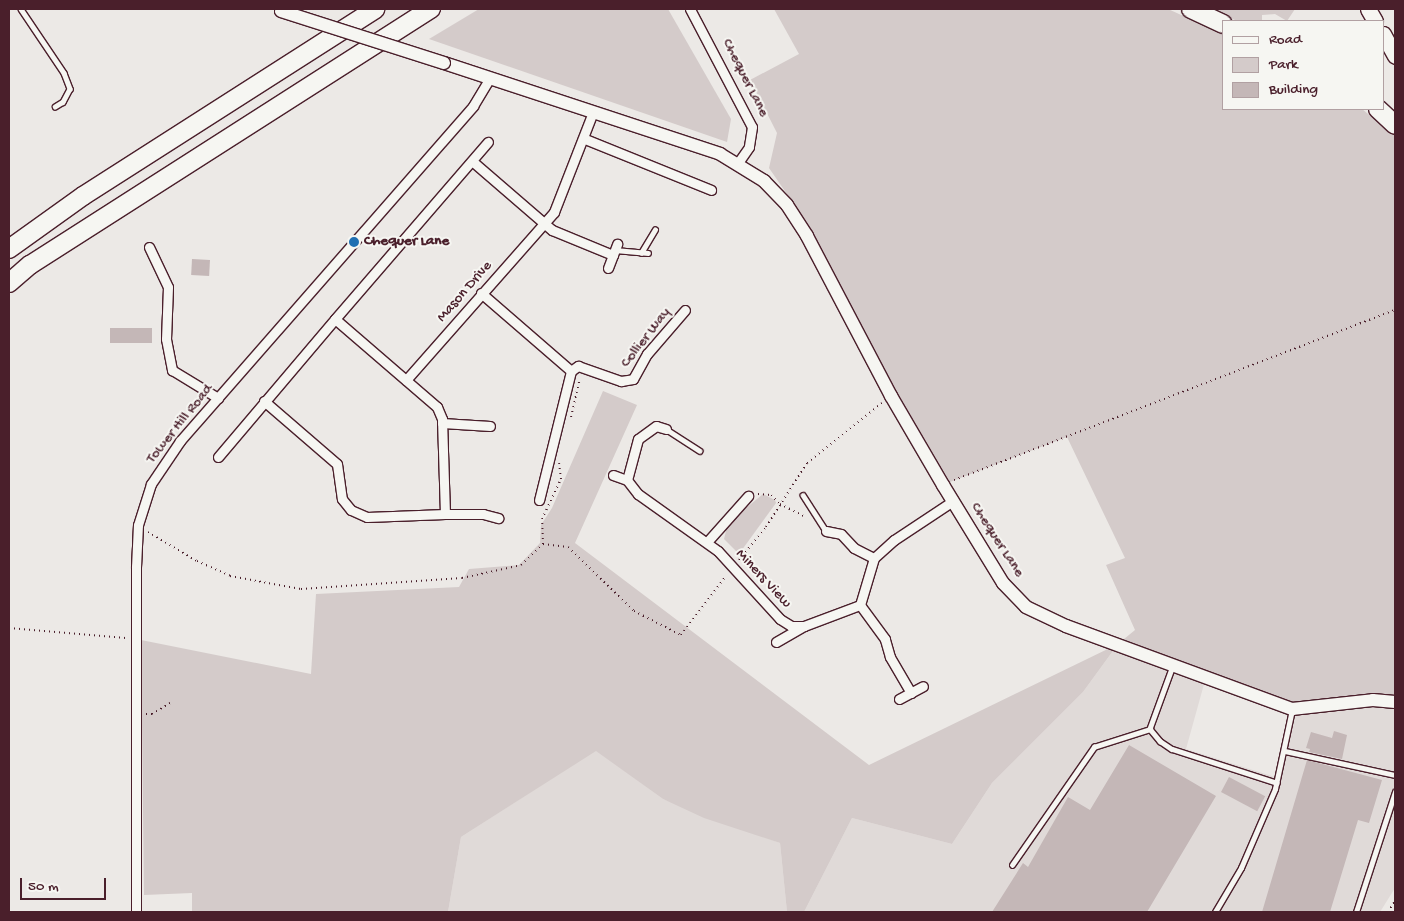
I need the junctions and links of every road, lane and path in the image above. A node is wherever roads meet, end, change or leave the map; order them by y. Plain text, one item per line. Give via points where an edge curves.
1 (21, 9) edge
2 (375, 9) edge
3 (431, 9) edge
4 (690, 9) edge
5 (1191, 9) edge
6 (1368, 9) edge
7 (277, 10) edge
8 (1374, 20) edge
9 (1222, 24) edge
10 (1384, 36) edge
11 (1395, 56) edge
12 (490, 78) junction
13 (55, 107) dead end
14 (1379, 110) edge
15 (593, 112) junction
16 (1395, 125) edge
17 (585, 139) junction
18 (488, 142) dead end
19 (472, 161) junction
20 (738, 163) junction
21 (711, 190) dead end
22 (544, 223) junction
23 (656, 230) dead end
24 (148, 248) dead end
25 (9, 249) edge
26 (615, 250) junction
27 (641, 253) junction
28 (648, 253) dead end
29 (608, 268) dead end
30 (9, 283) edge
31 (481, 293) junction
32 (686, 310) dead end
33 (1395, 310) edge
34 (335, 319) junction
35 (572, 370) junction
36 (406, 380) junction
37 (891, 396) junction
38 (218, 398) junction
39 (264, 401) junction
40 (571, 419) dead end
41 (442, 423) junction
42 (490, 426) dead end
43 (666, 429) joint
44 (700, 451) dead end
45 (218, 457) dead end
46 (559, 460) dead end
47 (613, 475) dead end
48 (627, 480) junction
49 (943, 485) junction
50 (803, 495) dead end
51 (748, 496) joint
52 (539, 500) dead end
53 (953, 501) junction
54 (780, 504) junction
55 (445, 514) junction
56 (498, 518) dead end
57 (138, 525) junction
58 (825, 529) junction
59 (707, 542) junction
60 (543, 544) junction
61 (874, 558) junction
62 (734, 566) junction
63 (860, 605) junction
64 (804, 626) junction
65 (9, 628) edge
66 (134, 638) junction
67 (776, 642) dead end
68 (1173, 665) junction
69 (923, 686) dead end
70 (911, 693) junction
71 (899, 699) dead end
72 (172, 702) dead end
73 (1395, 702) edge
74 (1292, 709) junction
75 (136, 714) junction
76 (1150, 729) junction
77 (1285, 750) junction
78 (1395, 775) edge
79 (1276, 783) junction
80 (1395, 792) edge
81 (1012, 865) dead end
82 (1395, 901) edge
83 (136, 912) edge
84 (1215, 912) edge
85 (1356, 912) edge
86 (1388, 912) edge

1 - 13 lane via 64,73 70,89 63,102
2 - 25 highway via 91,191
3 - 30 highway via 30,265
4 - 20 street, Chequer Lane via 752,127 749,147
5 - 9 highway
6 - 8 main road
7 - 12 street, Chequer Lane, bridge
10 - 11 main road
12 - 15 street, Chequer Lane
12 - 38 street, Tower Hill Road via 474,106
14 - 16 highway
15 - 17 street, Mason Drive
15 - 20 street, Chequer Lane
17 - 21 street
17 - 22 street, Mason Drive via 560,200
18 - 19 street
19 - 22 street
19 - 34 street
20 - 37 street, Chequer Lane via 764,181 797,220
22 - 26 street via 562,235
22 - 31 street, Mason Drive
23 - 27 lane
24 - 38 street via 168,287 166,339 172,370
26 - 27 lane
26 - 29 street
27 - 28 lane
31 - 35 street
31 - 36 street, Mason Drive
32 - 35 street, Collier Way via 647,354 634,379 621,381 578,366
33 - 49 path
34 - 36 street
34 - 39 street
35 - 40 path via 582,382
35 - 52 street
36 - 41 street via 437,407
37 - 49 street, Chequer Lane
37 - 54 path via 806,463
38 - 57 street, Tower Hill Road via 164,461 151,484
39 - 45 street
39 - 55 street via 336,464 342,499 358,514 367,517
41 - 42 street
41 - 55 street
43 - 44 lane
43 - 48 street via 656,426 638,439
46 - 60 path via 561,479 542,519
47 - 48 street
48 - 59 street, Miners View via 638,494
49 - 53 street, Chequer Lane
50 - 58 lane
51 - 54 path via 764,493
51 - 59 street
53 - 61 street via 894,540
53 - 68 street, Chequer Lane via 1003,583 1026,607 1045,618
54 - 58 path
54 - 62 path
55 - 56 street via 483,514
57 - 60 path via 197,561 230,576 300,589 488,574 521,566
57 - 66 street, Tower Hill Road
58 - 61 street via 841,534 854,548
59 - 62 street, Miners View
60 - 62 path via 568,547 634,611 681,635
61 - 63 street
62 - 64 street, Miners View via 780,619 791,626
63 - 64 street
63 - 70 street via 885,639 890,657
64 - 67 street
65 - 66 path
66 - 75 street, Tower Hill Road
68 - 74 street, Chequer Lane
68 - 76 lane
69 - 70 street
70 - 71 street
72 - 75 path via 152,714
73 - 74 street, Chequer Lane via 1373,700
74 - 77 lane
75 - 83 street, Tower Hill Road
76 - 79 lane via 1172,749
76 - 81 lane via 1094,747
77 - 78 lane
77 - 79 lane
79 - 84 lane via 1241,868
80 - 85 lane
82 - 86 path

